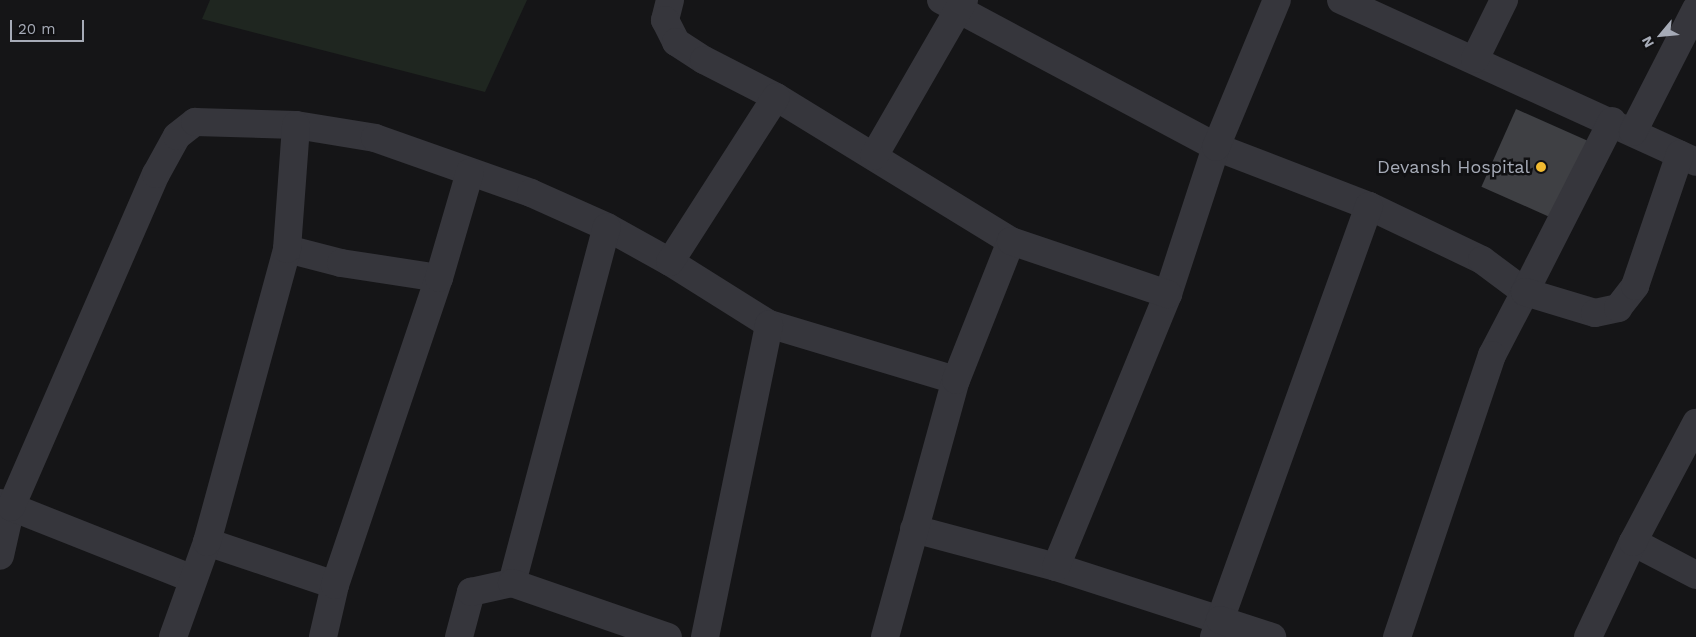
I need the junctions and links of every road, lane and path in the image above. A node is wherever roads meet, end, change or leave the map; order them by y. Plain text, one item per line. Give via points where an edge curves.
1 (670, 0) edge
2 (1277, 0) edge
3 (1341, 0) edge
4 (1504, 0) edge
5 (955, 3) edge
6 (1696, 9) edge
7 (1475, 59) junction
8 (776, 97) junction
9 (296, 125) junction
10 (1622, 127) junction
11 (1216, 147) junction
12 (874, 156) junction
13 (1688, 158) edge
14 (470, 172) junction
15 (1369, 206) junction
16 (607, 227) junction
17 (1011, 241) junction
18 (288, 249) junction
19 (670, 262) junction
20 (439, 278) junction
21 (1525, 292) junction
22 (1168, 294) junction
23 (770, 324) junction
24 (956, 380) junction
25 (1696, 424) edge
26 (6, 505) edge
27 (914, 529) junction
28 (207, 542) junction
29 (1632, 542) junction
30 (0, 556) edge
31 (1056, 567) junction
32 (1696, 575) edge
33 (193, 579) junction
34 (512, 583) junction
35 (335, 586) junction
36 (1217, 628) edge
37 (331, 635) edge
38 (180, 636) edge
39 (459, 637) edge
40 (668, 637) edge
41 (705, 637) edge
42 (884, 637) edge
43 (1272, 637) edge
44 (1397, 637) edge
45 (1588, 637) edge

1 - 8 street via 665,20 676,42
2 - 11 street
3 - 7 street
4 - 7 street
5 - 11 street
5 - 12 street
6 - 10 street
7 - 10 street
8 - 12 street
8 - 19 street
9 - 14 street via 375,138
9 - 18 street
9 - 26 street via 195,122 177,136 156,174
10 - 13 street
10 - 21 street
11 - 15 street
11 - 22 street
12 - 17 street
13 - 21 street via 1635,286 1618,308 1595,313
14 - 16 street via 531,193
14 - 20 street
15 - 21 street via 1482,260
15 - 36 street
16 - 19 street
16 - 34 street
17 - 22 street
17 - 24 street
18 - 20 street via 341,263
18 - 28 street
19 - 23 street
20 - 35 street
21 - 44 street via 1492,356
22 - 31 street
23 - 24 street
23 - 41 street
24 - 27 street
25 - 29 street
26 - 30 street
26 - 33 street
27 - 31 street
27 - 42 street
28 - 33 street
28 - 35 street
29 - 32 street
29 - 45 street
31 - 36 street
33 - 38 street
34 - 39 street via 471,592
34 - 40 street
35 - 37 street
36 - 43 street

